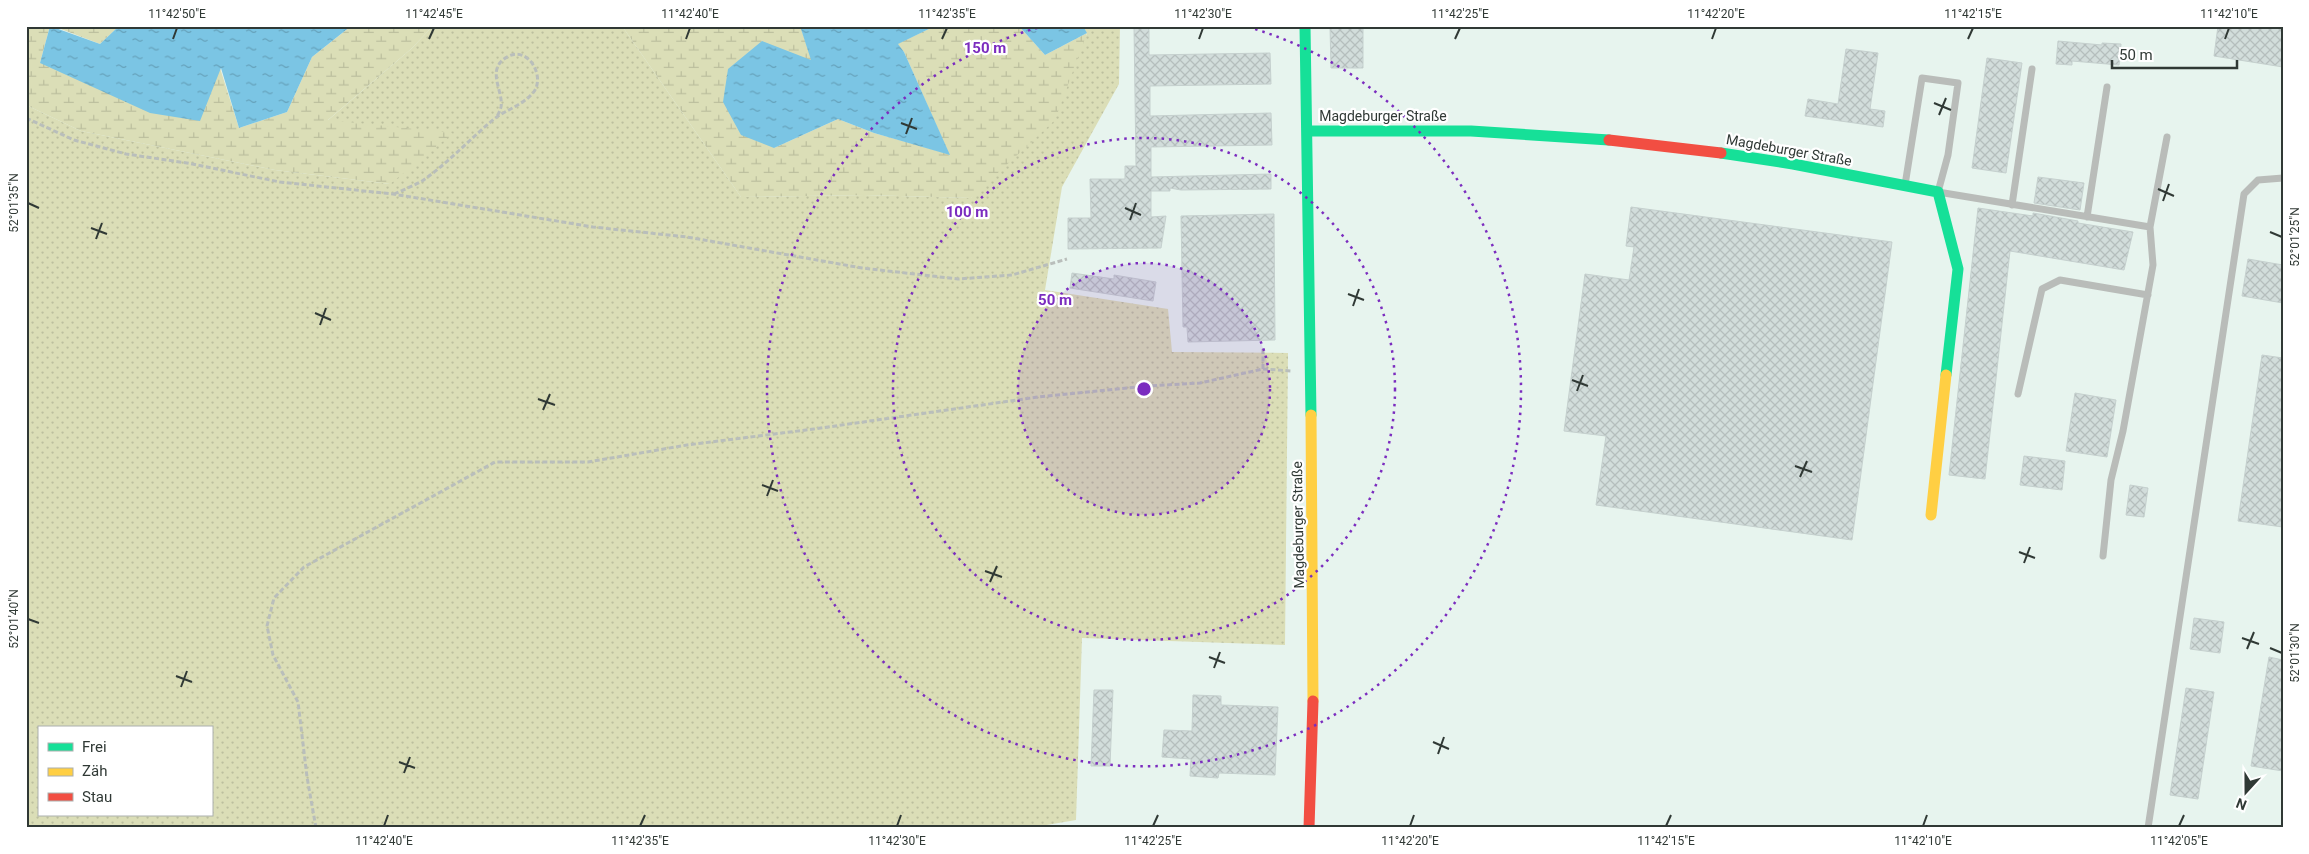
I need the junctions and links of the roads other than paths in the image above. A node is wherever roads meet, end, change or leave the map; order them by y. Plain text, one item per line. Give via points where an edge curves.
1 (1305, 26) edge
2 (2032, 69) dead end
3 (2107, 88) dead end
4 (1307, 131) junction
5 (2167, 138) dead end
6 (2283, 178) edge
7 (1905, 186) junction
8 (1938, 192) junction
9 (2012, 205) junction
10 (2087, 217) junction
11 (2150, 227) junction
12 (2148, 296) junction
13 (2018, 394) dead end
14 (1931, 515) dead end
15 (2103, 556) dead end
16 (1309, 828) edge
17 (2148, 828) edge

1 - 4 street, Magdeburger Straße
2 - 9 lane
3 - 10 lane
4 - 7 street, Magdeburger Straße via 1421,128 1617,140 1746,157
4 - 16 street, Magdeburger Straße via 1314,732
5 - 11 lane
6 - 17 lane via 2258,180 2244,194
7 - 8 street, Magdeburger Straße
7 - 8 lane via 1922,78 1958,83 1948,155
8 - 9 lane
8 - 14 street via 1958,269
9 - 10 lane
10 - 11 lane
11 - 12 lane via 2154,265
12 - 13 lane via 2060,280 2042,289
12 - 15 lane via 2111,480

